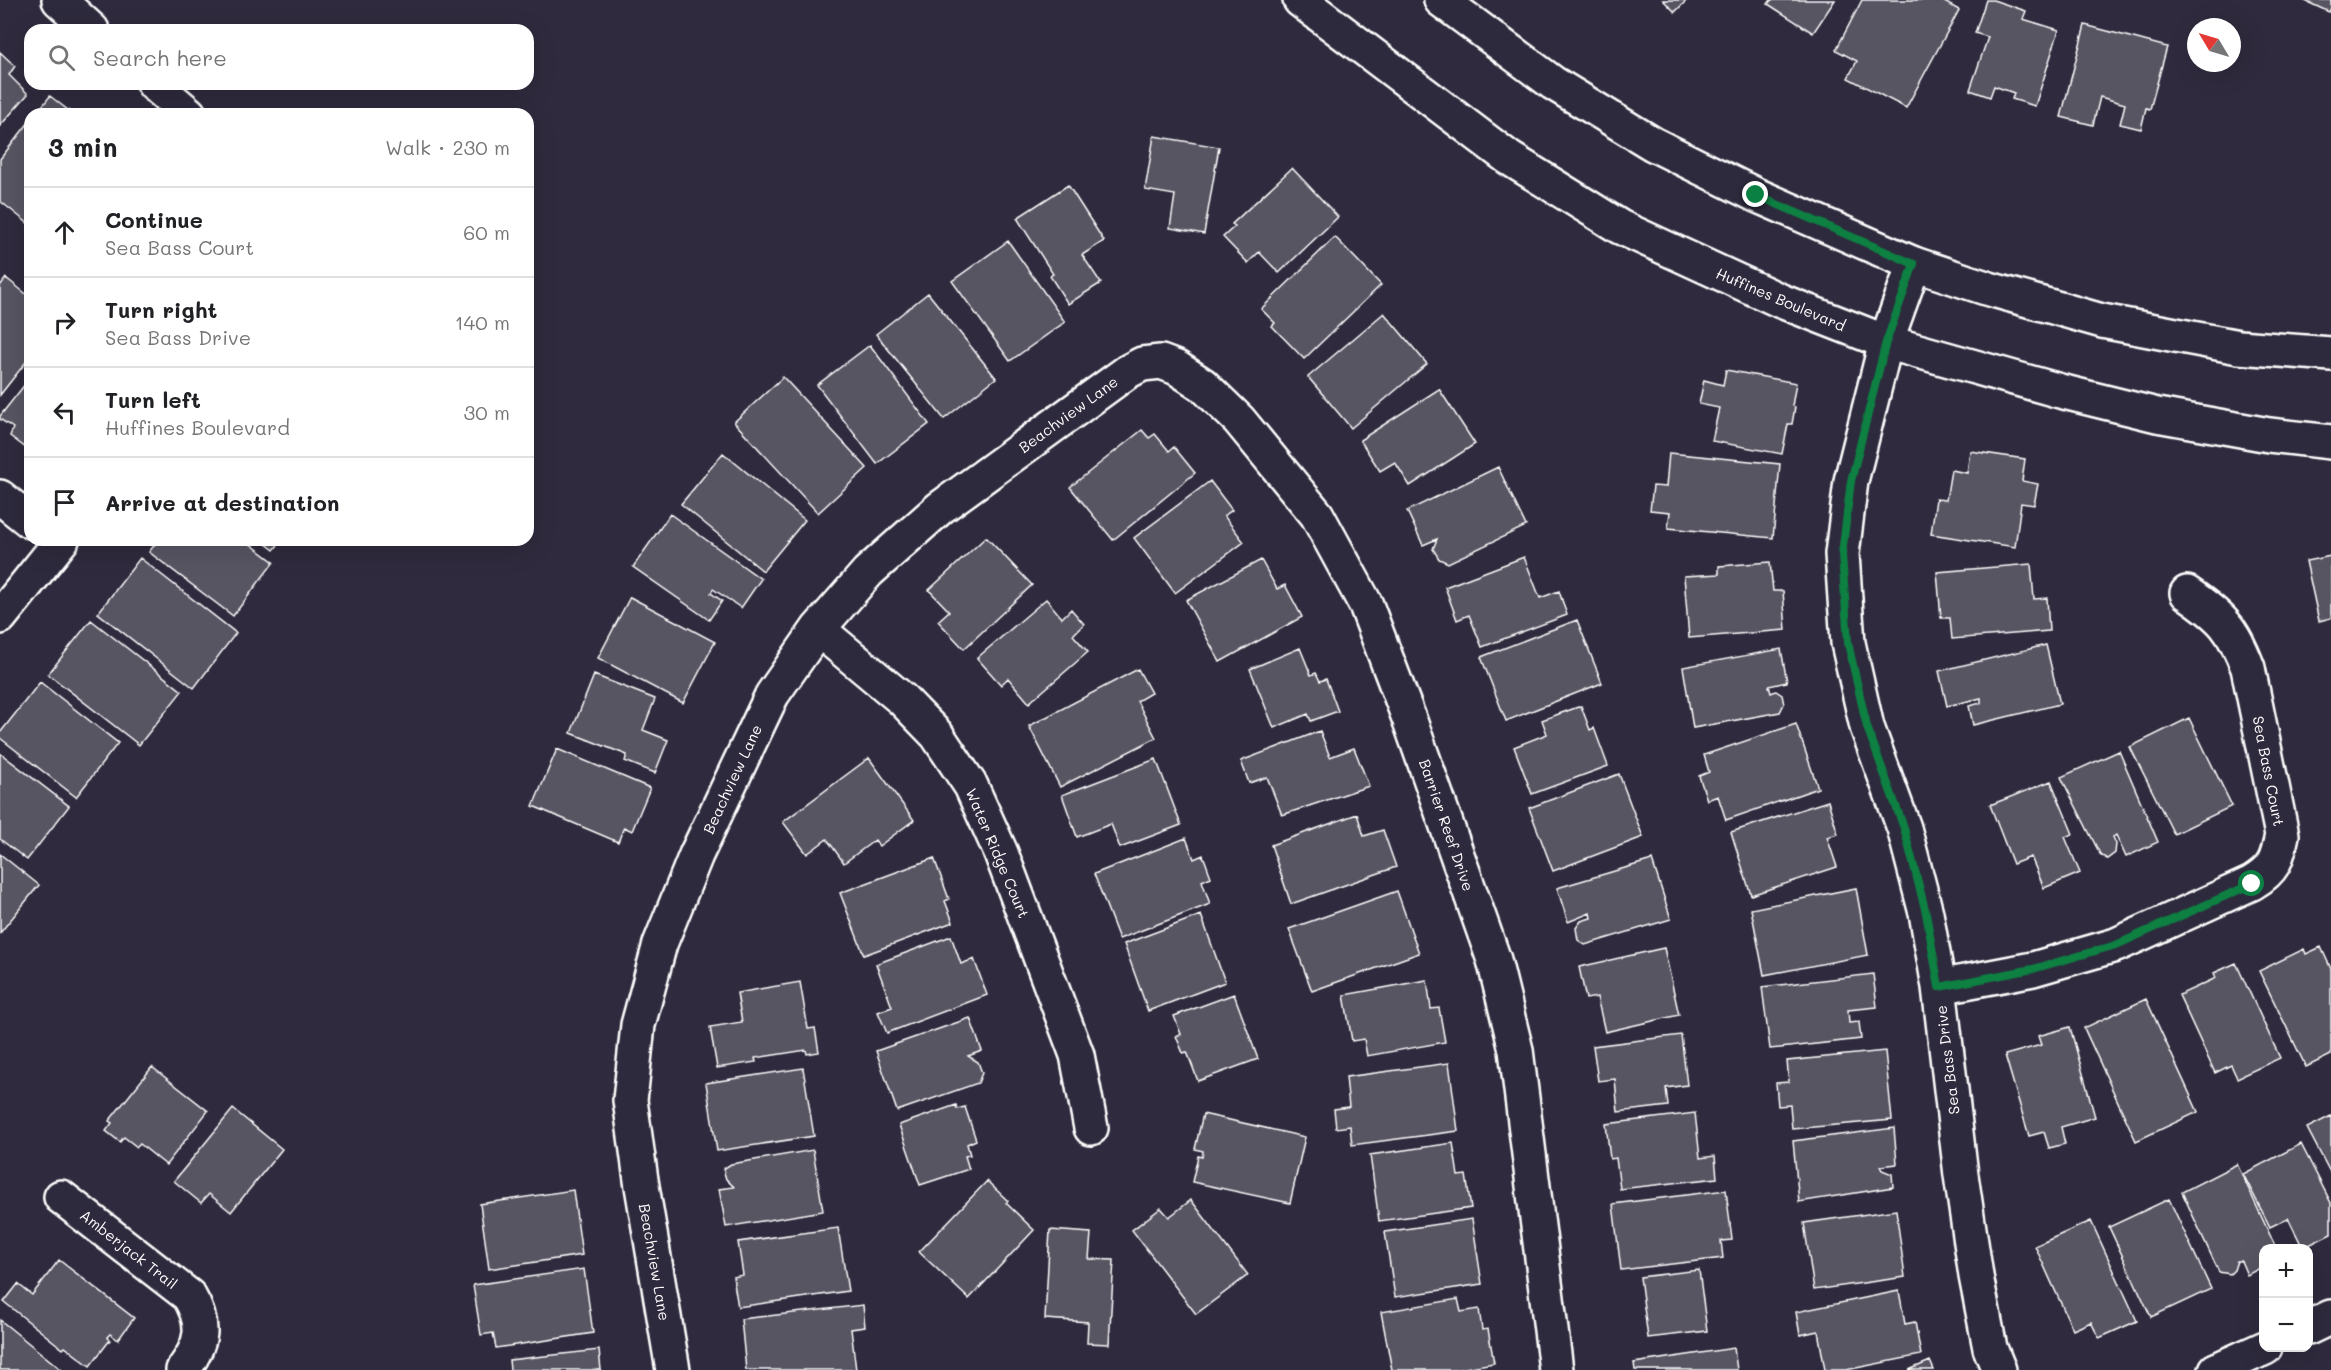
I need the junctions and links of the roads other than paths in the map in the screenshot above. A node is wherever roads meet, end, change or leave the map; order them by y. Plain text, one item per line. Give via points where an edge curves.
1 (59, 0) edge
2 (1300, 0) edge
3 (1441, 0) edge
4 (85, 24) edge
5 (161, 90) edge
6 (182, 108) edge
7 (1914, 264) junction
8 (1886, 342) junction
9 (2331, 354) edge
10 (1161, 362) joint
11 (2331, 442) edge
12 (0, 497) edge
13 (24, 516) edge
14 (55, 546) edge
15 (2187, 593) dead end
16 (0, 617) edge
17 (818, 629) junction
18 (1939, 987) junction
19 (1091, 1128) dead end
20 (61, 1197) dead end
21 (2331, 1317) edge
22 (2313, 1326) edge
23 (2259, 1350) edge
24 (183, 1370) edge
25 (673, 1370) edge
26 (1556, 1370) edge
27 (1999, 1370) edge
28 (2216, 1370) edge

1 - 4 street
2 - 8 street, Huffines Boulevard via 1509,158 1620,227 1780,301
3 - 7 street via 1553,83 1653,144 1756,195
5 - 6 street
7 - 8 street, Sea Bass Drive
7 - 9 street via 2102,321 2239,347
8 - 11 street, Huffines Boulevard via 2157,415
8 - 18 street, Sea Bass Drive via 1851,481 1842,554 1848,643 1867,727 1904,828 1926,913
10 - 17 street, Beachview Lane via 1142,364 1127,372 940,508 868,572
10 - 26 street, Barrier Reef Drive via 1203,385 1239,420 1317,515 1366,605 1497,972 1516,1050
12 - 13 street
14 - 16 street
15 - 18 street, Sea Bass Court via 2229,627 2248,668 2282,835 2276,861 2252,884 2116,945 2033,969
17 - 19 street, Water Ridge Court via 903,700 937,735 971,786 1001,853 1077,1055
17 - 25 street, Beachview Lane via 772,695 696,855 660,944 638,1025 630,1100
18 - 27 street, Sea Bass Drive via 1976,1276 1990,1348
20 - 24 street, Amberjack Trail via 189,1296 198,1312 200,1331 195,1351
21 - 22 street
23 - 28 street

